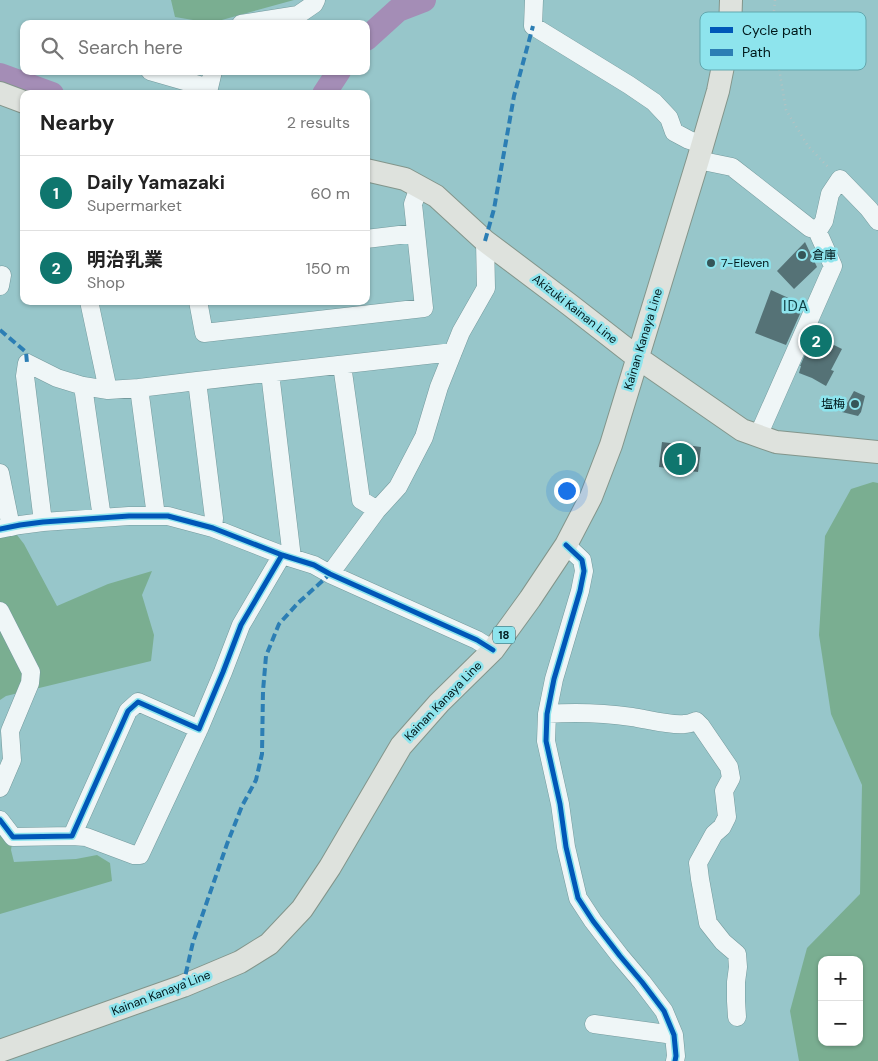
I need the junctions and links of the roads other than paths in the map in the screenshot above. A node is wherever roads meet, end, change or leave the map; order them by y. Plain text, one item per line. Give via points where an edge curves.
1 (316, 0) edge
2 (534, 4) edge
3 (264, 20) edge
4 (722, 70) edge
5 (164, 75) edge
6 (212, 75) edge
7 (0, 93) edge
8 (20, 100) edge
9 (700, 152) junction
10 (370, 171) edge
11 (419, 187) junction
12 (878, 221) edge
13 (816, 228) junction
14 (416, 233) junction
15 (370, 239) edge
16 (485, 241) junction
17 (90, 305) edge
18 (199, 305) edge
19 (453, 352) junction
20 (638, 358) junction
21 (342, 364) junction
22 (270, 373) junction
23 (197, 381) junction
24 (83, 386) junction
25 (139, 388) junction
26 (108, 390) junction
27 (758, 436) junction
28 (878, 452) edge
29 (0, 473) edge
30 (377, 510) junction
31 (156, 516) junction
32 (102, 518) junction
33 (43, 522) junction
34 (5, 528) edge
35 (213, 528) junction
36 (566, 545) junction
37 (287, 557) junction
38 (330, 574) junction
39 (0, 611) edge
40 (493, 650) junction
41 (547, 714) junction
42 (198, 729) junction
43 (0, 788) edge
44 (0, 820) edge
45 (72, 836) junction
46 (737, 1017) dead end
47 (594, 1024) dead end
48 (674, 1035) junction
49 (0, 1051) edge
50 (675, 1061) edge

1 - 3 street via 298,14
2 - 9 street via 532,26 654,102 669,118 674,132 689,140
4 - 9 main road, Kainan Kanaya Line / 18
5 - 6 street via 209,88
7 - 8 main road
9 - 13 street via 732,167 810,228
9 - 20 main road, Kainan Kanaya Line / 18
10 - 11 main road, Akizuki Kainan Line via 405,179
11 - 14 street via 413,204
11 - 16 main road, Akizuki Kainan Line via 436,196
12 - 13 street via 840,179 830,194 824,221 819,229
13 - 27 street via 833,266
14 - 15 street
14 - 18 street via 424,308 204,333
16 - 19 street via 486,288
16 - 20 main road, Akizuki Kainan Line
17 - 26 street
19 - 21 street
19 - 30 street via 424,437 398,487
20 - 27 main road, Akizuki Kainan Line via 742,430
20 - 36 main road, Kainan Kanaya Line / 18 via 591,497
21 - 22 street
21 - 30 street via 361,500
22 - 23 street
22 - 37 street
23 - 25 street
23 - 35 street
24 - 26 street
24 - 32 street
24 - 33 street via 28,364 25,376
25 - 26 street
25 - 31 street
27 - 28 main road, Akizuki Kainan Line via 776,442
29 - 34 street
30 - 38 street
31 - 32 street
31 - 35 street
32 - 33 street
33 - 34 street
35 - 37 street
36 - 40 main road, Kainan Kanaya Line / 18
36 - 41 street via 582,560 584,571
37 - 38 street
37 - 42 street via 241,625
38 - 40 street
39 - 43 street via 30,672 30,683 10,731 12,760
40 - 49 main road, Kainan Kanaya Line / 18 via 401,746 330,868 302,909 269,944 240,962 183,986
41 - 46 street via 596,714 683,725 696,721 729,768 731,778 724,791 727,816 698,863 708,923 737,954
41 - 48 street via 546,741 578,898 664,1011
42 - 45 street via 140,854 134,855 86,837
42 - 45 street via 138,702 128,711
44 - 45 street via 13,837
47 - 48 street
48 - 50 street

